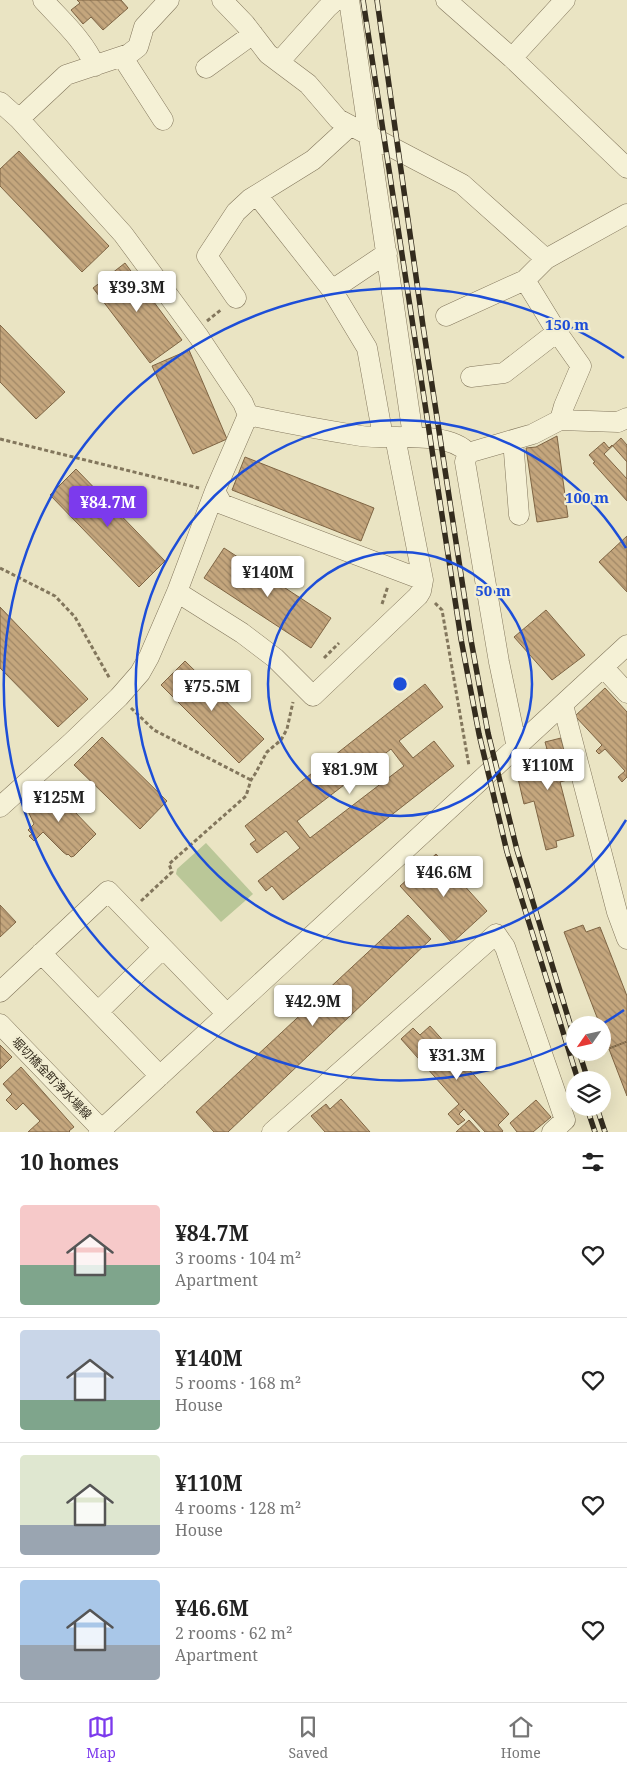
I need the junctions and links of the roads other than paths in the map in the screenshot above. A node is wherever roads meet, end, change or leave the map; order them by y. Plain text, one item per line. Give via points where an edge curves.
1 (43, 0) edge
2 (169, 0) edge
3 (222, 0) edge
4 (336, 0) edge
5 (349, 0) edge
6 (565, 0) edge
7 (449, 1) edge
8 (253, 34) junction
9 (122, 58) junction
10 (512, 58) junction
11 (279, 62) junction
12 (95, 66) junction
13 (206, 68) dead end
14 (0, 102) edge
15 (19, 119) junction
16 (163, 120) dead end
17 (359, 130) junction
18 (627, 168) edge
19 (257, 195) junction
20 (627, 214) edge
21 (386, 253) junction
22 (546, 259) junction
23 (525, 280) junction
24 (332, 290) junction
25 (236, 298) road end
26 (446, 316) dead end
27 (557, 332) junction
28 (471, 377) dead end
29 (248, 416) junction
30 (560, 420) junction
31 (624, 424) edge
32 (397, 437) junction
33 (513, 440) junction
34 (468, 453) junction
35 (215, 492) junction
36 (519, 515) dead end
37 (422, 585) junction
38 (177, 592) junction
39 (627, 645) edge
40 (603, 667) junction
41 (627, 693) edge
42 (563, 705) junction
43 (516, 748) junction
44 (0, 807) edge
45 (627, 939) edge
46 (163, 948) junction
47 (41, 953) junction
48 (0, 992) edge
49 (98, 1012) junction
50 (227, 1014) junction
51 (0, 1024) edge
52 (160, 1076) junction
53 (102, 1131) edge
54 (272, 1132) edge
55 (552, 1132) edge

1 - 12 street via 81,42
2 - 9 street via 144,27 138,47
3 - 8 street
4 - 11 street
5 - 17 street
6 - 10 street
7 - 10 street
8 - 11 street via 268,54
8 - 13 street
9 - 12 street
9 - 16 street
10 - 18 street
11 - 17 street via 308,84 338,119
12 - 15 street via 66,74
14 - 15 street
15 - 29 street via 123,234 194,331 243,403
17 - 19 street
17 - 21 street
17 - 22 street via 462,184
19 - 24 street
19 - 25 street via 236,212 207,256
20 - 22 street
21 - 24 street
21 - 32 street
22 - 23 street
23 - 26 street
23 - 27 street
24 - 32 street via 368,348
27 - 28 street via 504,373
27 - 30 street via 581,366
29 - 32 street via 364,436
29 - 35 street
30 - 31 street
30 - 33 street
32 - 34 street via 453,443
32 - 37 street
33 - 34 street
33 - 36 street
34 - 43 street via 465,462
35 - 37 street via 222,504
35 - 38 street
37 - 38 street via 418,596 313,696 275,658
38 - 44 street via 140,672 78,737
39 - 40 street
40 - 41 street
40 - 42 street
42 - 43 street
42 - 45 street via 616,912
43 - 50 street
46 - 47 street via 108,891
46 - 49 street
46 - 50 street
47 - 48 street
47 - 49 street
49 - 52 street
50 - 52 street
51 - 53 street, 堀切橋金町浄水場線
52 - 53 street
54 - 55 street via 496,934 505,947 564,1120

